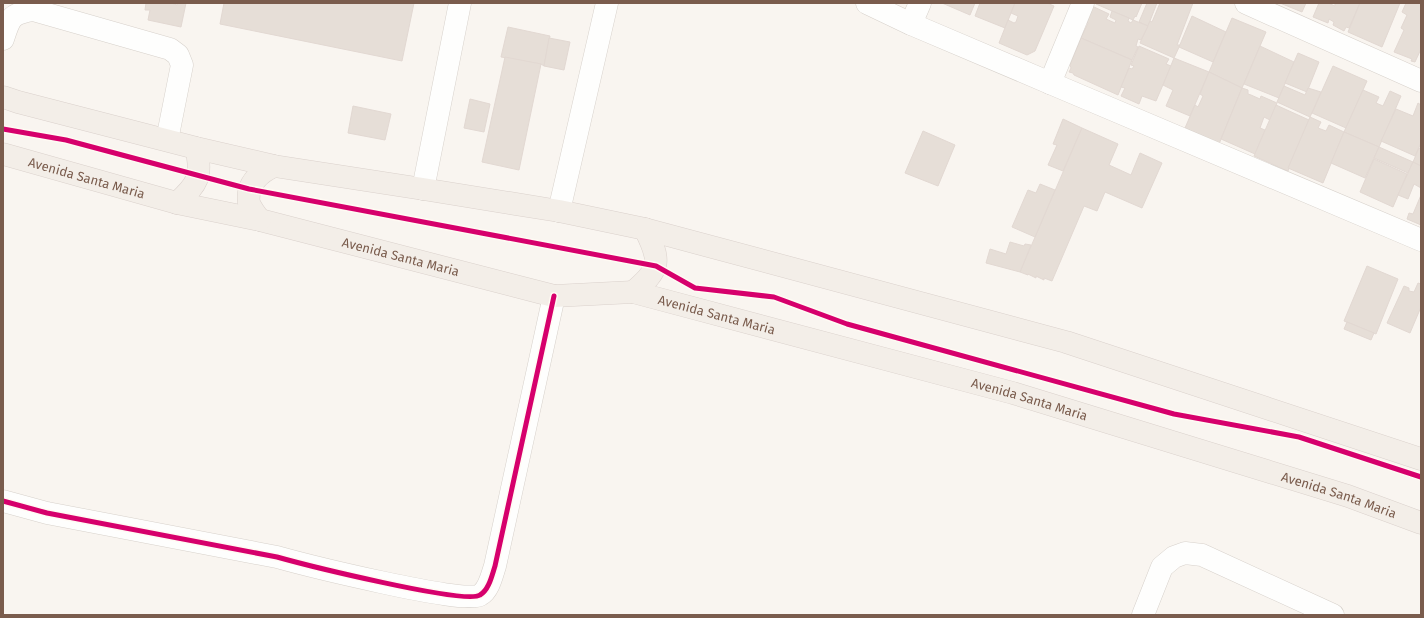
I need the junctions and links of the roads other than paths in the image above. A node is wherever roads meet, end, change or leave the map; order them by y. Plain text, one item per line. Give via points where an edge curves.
1 (460, 3) edge
2 (607, 3) edge
3 (867, 3) edge
4 (920, 3) edge
5 (1083, 3) edge
6 (1246, 3) edge
7 (911, 24) junction
8 (3, 39) edge
9 (1421, 81) edge
10 (1050, 83) junction
11 (3, 97) edge
12 (167, 140) junction
13 (196, 148) junction
14 (3, 154) edge
15 (274, 166) junction
16 (423, 189) junction
17 (177, 203) junction
18 (559, 212) junction
19 (260, 220) junction
20 (645, 229) junction
21 (1421, 240) edge
22 (632, 292) junction
23 (554, 296) junction
24 (1421, 460) edge
25 (1348, 496) junction
26 (3, 501) edge
27 (1421, 509) edge
28 (1421, 523) edge
29 (1143, 615) edge
30 (1333, 615) edge

1 - 16 street
2 - 18 street
3 - 7 street
4 - 7 street
5 - 10 street
6 - 9 street
7 - 10 street
8 - 12 street via 10,19 20,12 33,10 170,49 178,55 182,65
10 - 21 street
11 - 12 main road
12 - 13 main road
13 - 15 main road
13 - 17 main road via 199,160 194,188
14 - 17 main road, Avenida Santa Maria
15 - 16 main road
15 - 19 main road via 256,177 249,189 250,204
16 - 18 main road
17 - 19 main road, Avenida Santa Maria
18 - 20 main road
19 - 23 main road, Avenida Santa Maria
20 - 22 main road via 654,247 656,266 650,276
20 - 24 main road via 1066,342
22 - 23 main road, Avenida Santa Maria
22 - 25 main road, Avenida Santa Maria via 1013,393
23 - 26 street via 495,566 487,587 476,597 418,590 277,557 47,513
25 - 27 main road via 1385,497
25 - 28 main road, Avenida Santa Maria
29 - 30 street via 1162,567 1174,557 1186,553 1202,555

